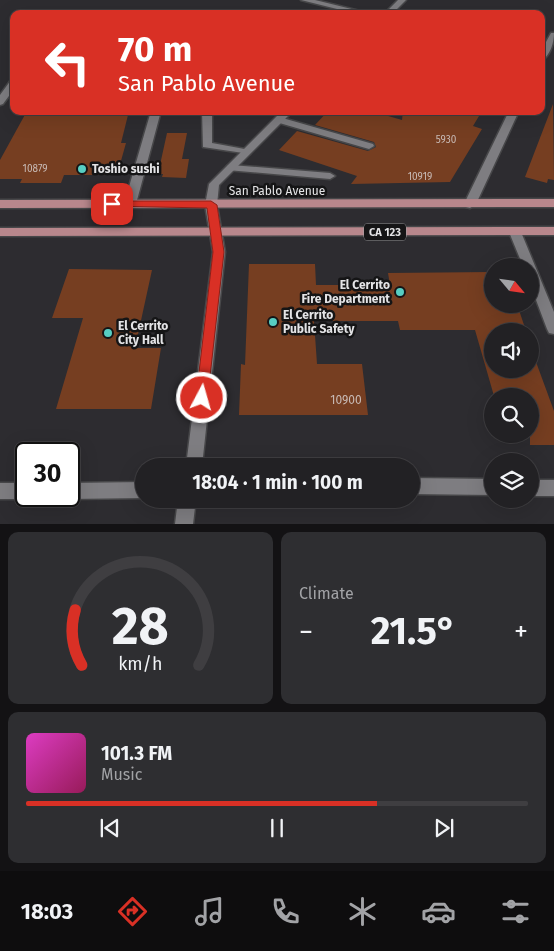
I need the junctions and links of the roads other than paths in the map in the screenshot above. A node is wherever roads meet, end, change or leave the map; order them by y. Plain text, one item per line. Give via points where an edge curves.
1 (305, 0) edge
2 (402, 0) edge
3 (350, 10) edge
4 (392, 10) edge
5 (554, 35) edge
6 (545, 52) edge
7 (10, 88) edge
8 (0, 102) edge
9 (155, 115) edge
10 (207, 115) edge
11 (284, 115) edge
12 (512, 115) edge
13 (279, 120) junction
14 (369, 146) dead end
15 (246, 152) junction
16 (231, 168) junction
17 (330, 176) dead end
18 (554, 203) edge
19 (0, 204) edge
20 (130, 204) junction
21 (470, 204) junction
22 (211, 205) junction
23 (554, 231) edge
24 (0, 232) edge
25 (515, 232) junction
26 (216, 233) junction
27 (526, 258) edge
28 (539, 290) edge
29 (554, 329) edge
30 (195, 458) edge
31 (420, 486) edge
32 (484, 487) edge
33 (539, 488) edge
34 (554, 488) edge
35 (80, 490) edge
36 (135, 490) edge
37 (0, 491) edge
38 (15, 491) edge
39 (186, 508) edge
40 (184, 524) edge

1 - 3 street
2 - 4 street
5 - 6 street
7 - 8 street
9 - 20 street
10 - 15 street via 207,145
11 - 13 street
12 - 21 street
13 - 14 street
13 - 15 street
15 - 16 street
16 - 17 street
16 - 22 street via 214,184
18 - 21 main road, San Pablo Avenue
19 - 20 main road, San Pablo Avenue
20 - 22 main road, San Pablo Avenue
21 - 22 main road, San Pablo Avenue
22 - 26 street
23 - 25 main road, CA 123
24 - 26 main road, CA 123
25 - 26 main road, CA 123
25 - 27 street
26 - 30 street via 218,252
28 - 29 street
31 - 32 street
33 - 34 street
35 - 36 street
37 - 38 street
39 - 40 street

